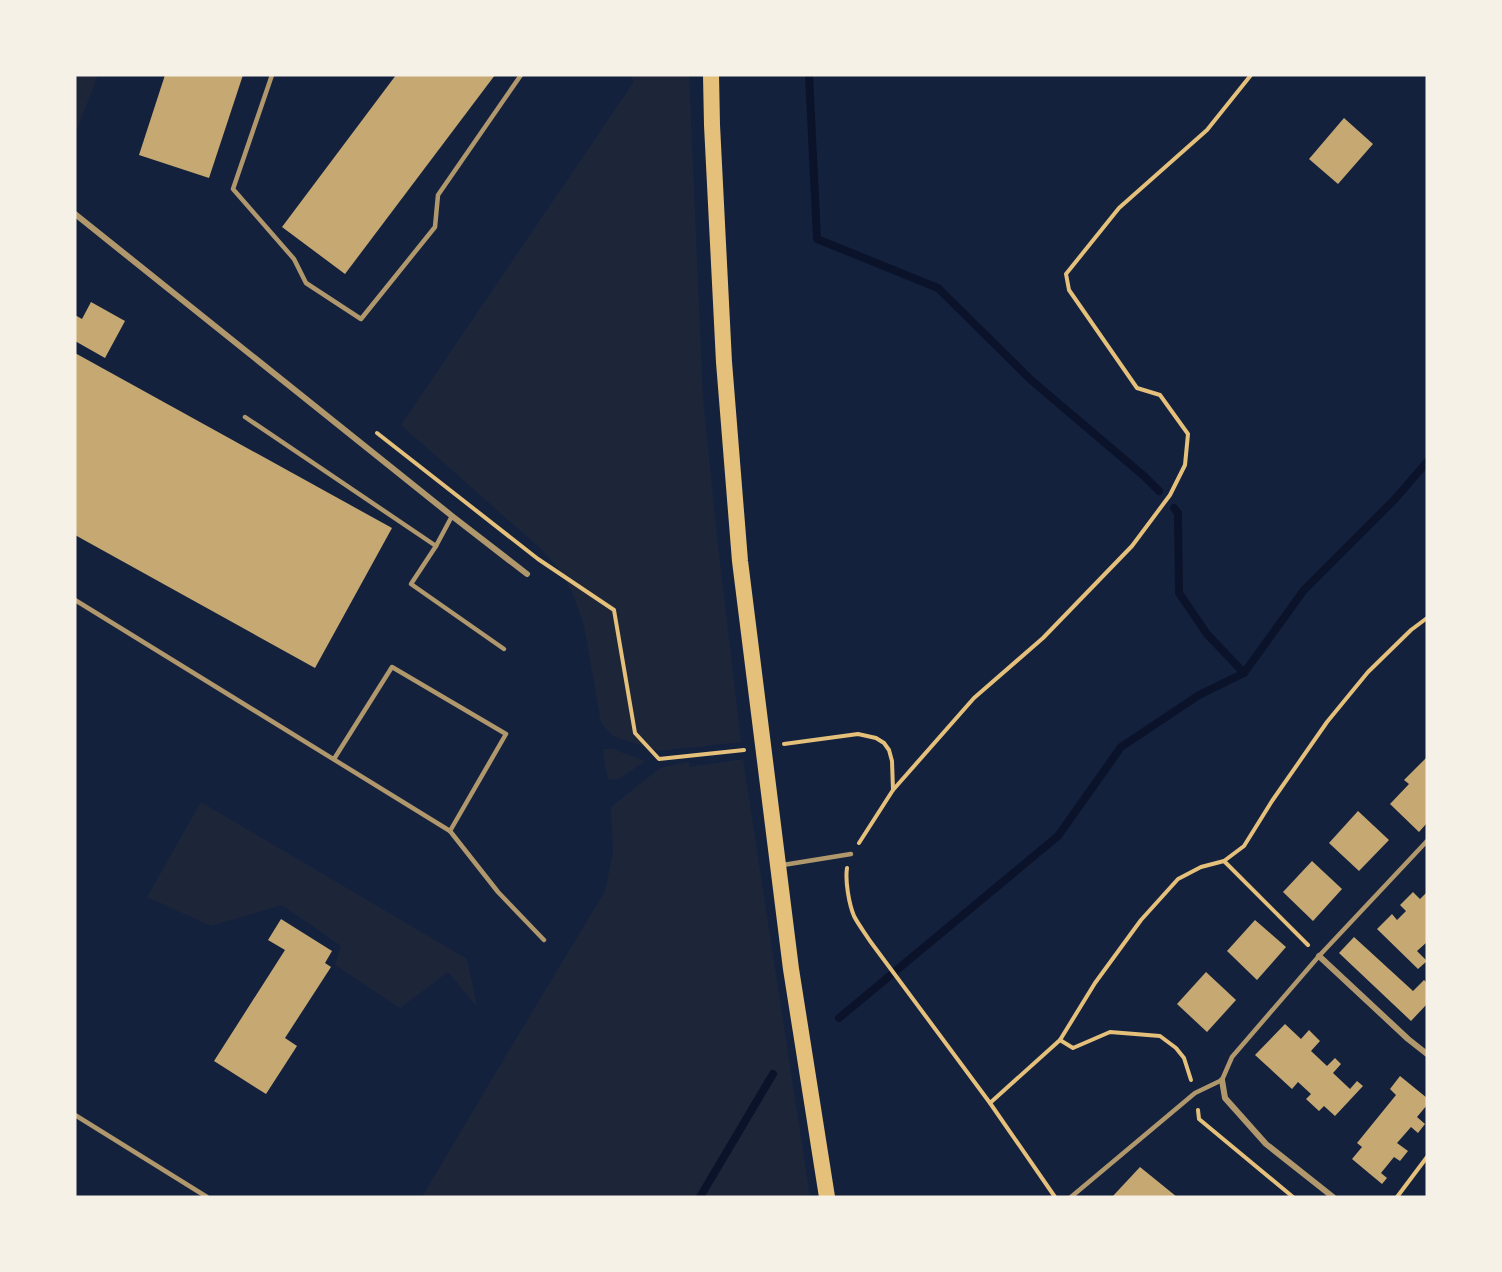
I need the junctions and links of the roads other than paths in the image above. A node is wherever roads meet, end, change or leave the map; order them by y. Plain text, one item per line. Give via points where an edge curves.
1 (272, 75) edge
2 (521, 75) edge
3 (711, 75) edge
4 (75, 214) edge
5 (245, 417) dead end
6 (453, 516) junction
7 (436, 546) junction
8 (527, 574) dead end
9 (75, 600) edge
10 (504, 649) dead end
11 (334, 759) junction
12 (450, 831) junction
13 (1427, 842) edge
14 (851, 854) road end
15 (777, 866) junction
16 (544, 940) dead end
17 (1319, 957) junction
18 (1427, 1054) edge
19 (1222, 1080) junction
20 (75, 1115) edge
21 (207, 1197) edge
22 (827, 1197) edge
23 (1071, 1197) edge
24 (1334, 1197) edge

1 - 2 lane via 233,189 294,259 306,284 361,319 435,227 438,195
3 - 15 highway via 725,374 740,561
4 - 6 street
5 - 7 lane
6 - 7 lane
6 - 8 street
7 - 10 lane via 411,584
9 - 11 lane
11 - 12 lane
11 - 12 lane via 392,667 506,734
12 - 16 lane via 498,892
13 - 17 lane
14 - 15 lane
15 - 22 highway
17 - 18 street
17 - 19 lane via 1232,1057
19 - 23 lane via 1195,1093
19 - 24 street via 1225,1098 1266,1144
20 - 21 lane

